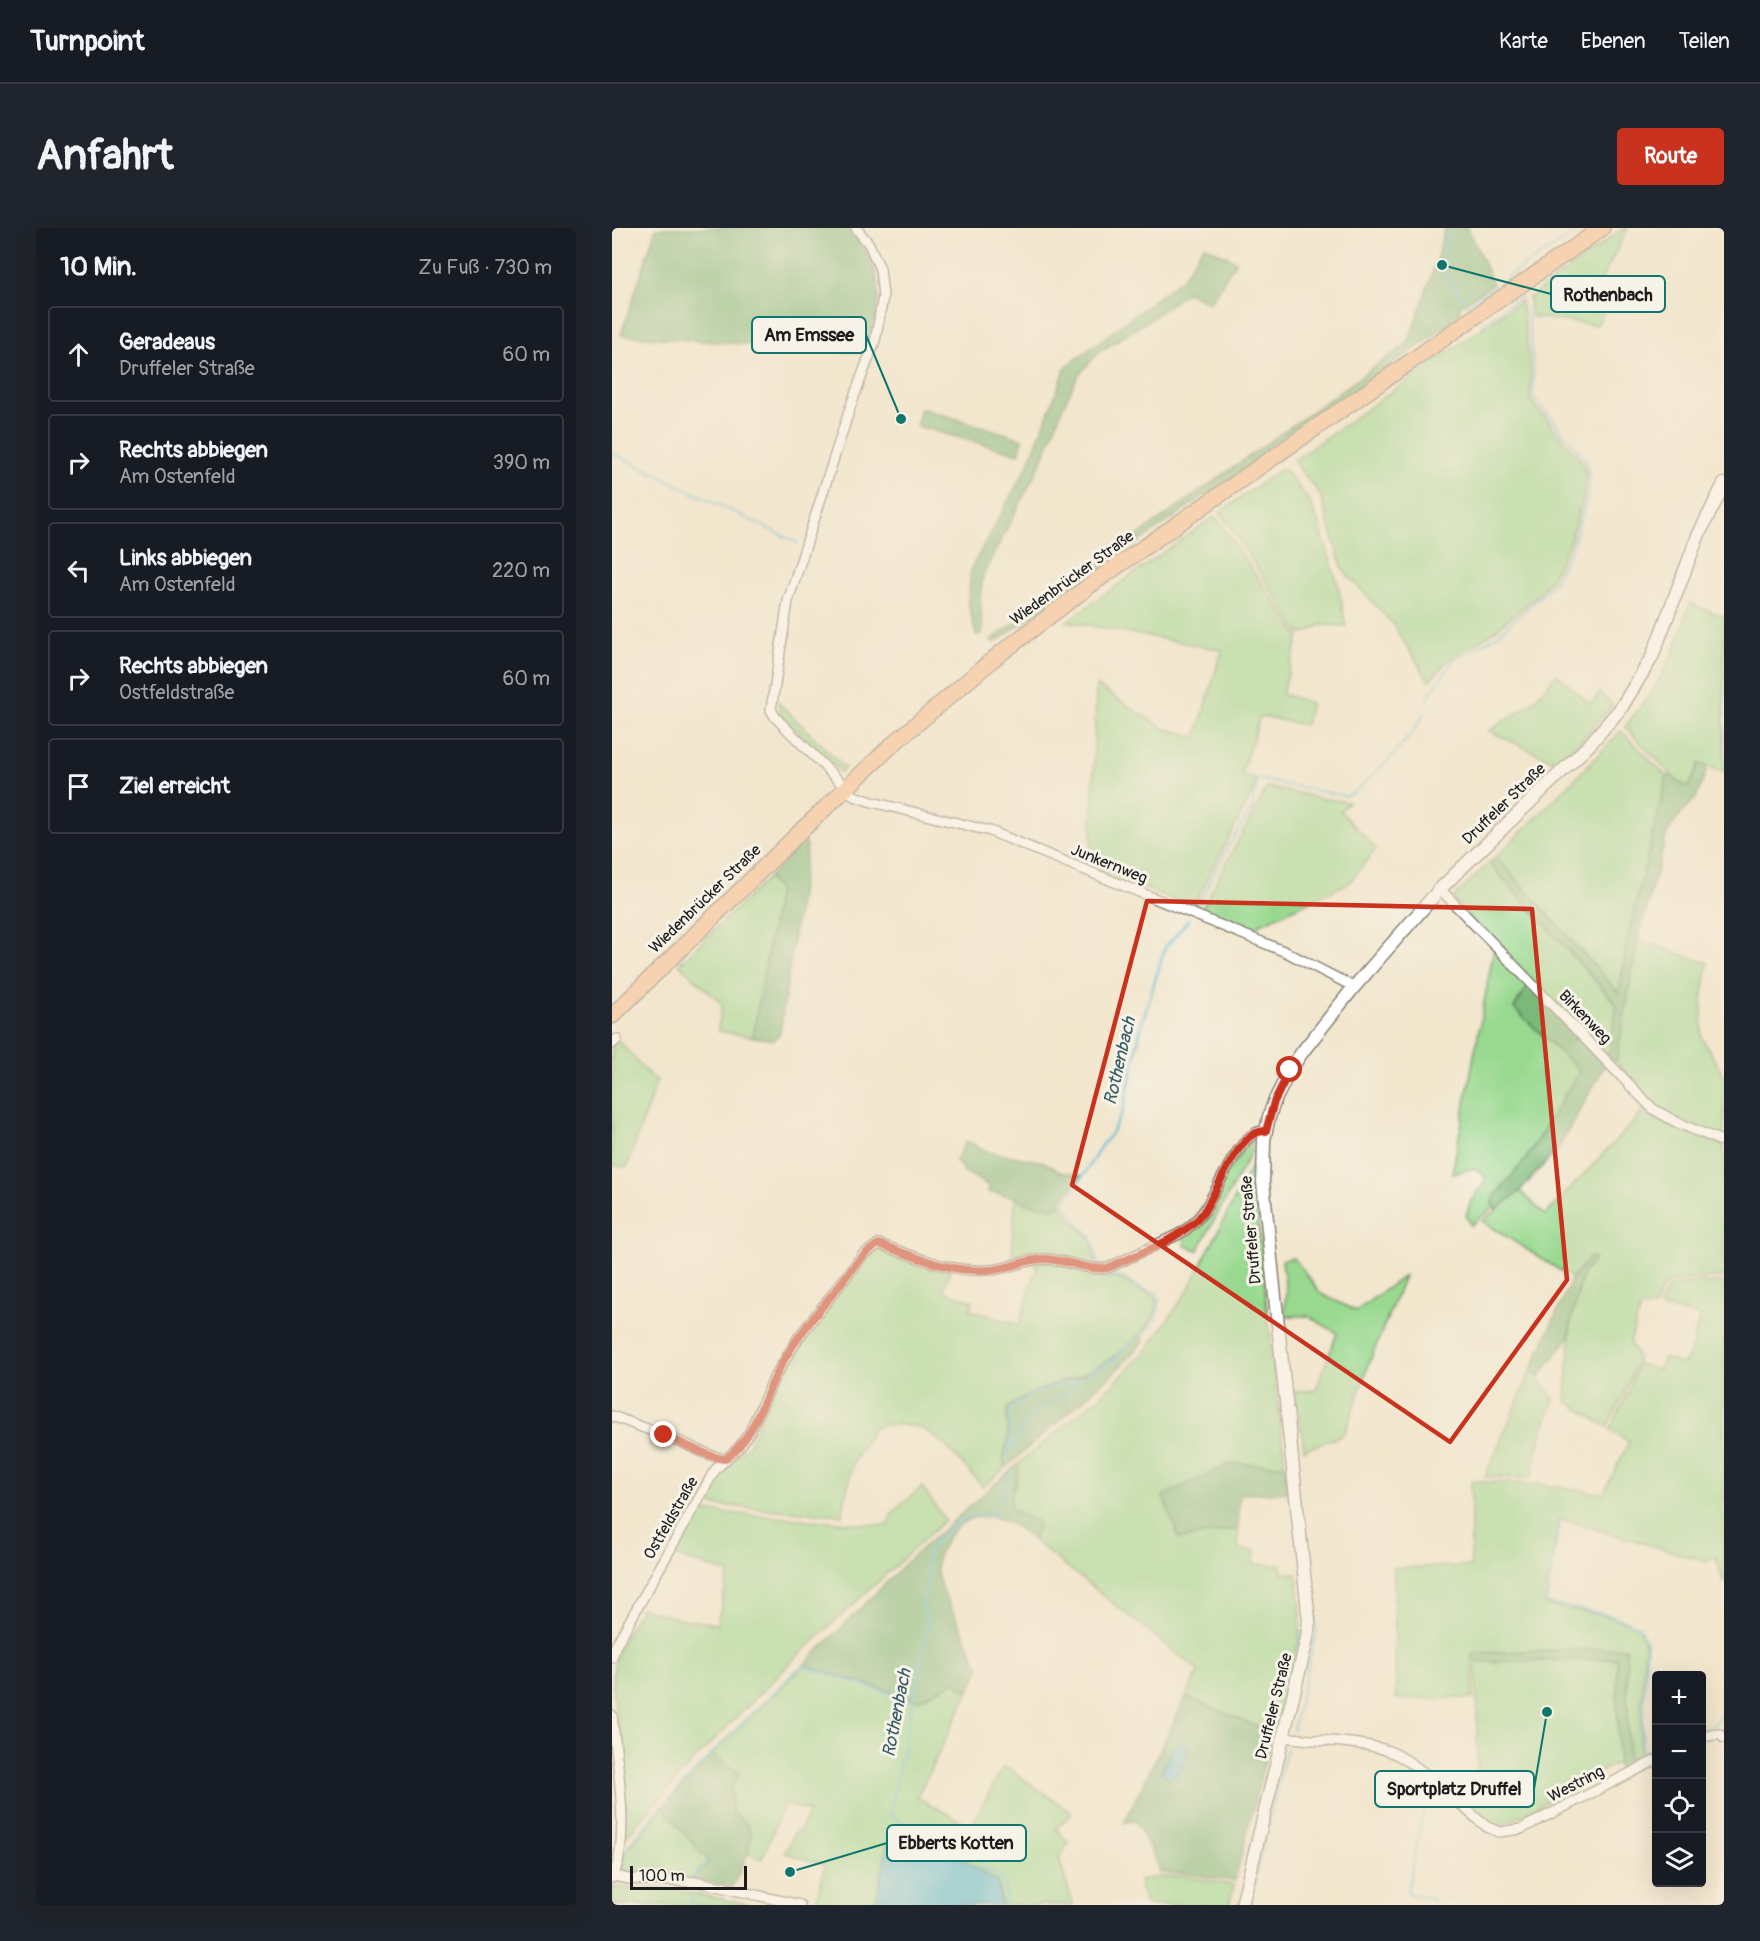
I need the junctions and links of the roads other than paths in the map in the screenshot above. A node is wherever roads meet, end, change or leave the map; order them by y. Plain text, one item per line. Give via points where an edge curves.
1 (856, 228) edge
2 (1602, 228) edge
3 (1724, 484) edge
4 (847, 788) junction
5 (1440, 890) junction
6 (1354, 987) junction
7 (612, 1016) edge
8 (1266, 1131) junction
9 (1724, 1142) edge
10 (612, 1416) edge
11 (713, 1458) junction
12 (725, 1459) junction
13 (715, 1470) junction
14 (612, 1658) edge
15 (612, 1715) edge
16 (1724, 1724) edge
17 (1721, 1736) edge
18 (1284, 1737) junction
19 (1706, 1737) edge
20 (1652, 1762) edge
21 (613, 1877) edge
22 (800, 1905) edge
23 (1242, 1905) edge

1 - 4 street, Junkernweg via 869,244 880,269 883,296 879,320 788,601 771,710
2 - 4 main road, Wiedenbrücker Straße via 1069,601 939,703
3 - 5 street, Druffeler Straße via 1698,536 1652,657 1621,708 1590,744
4 - 6 street, Junkernweg via 854,796 872,802 990,831 1286,952
4 - 7 main road, Wiedenbrücker Straße
5 - 6 street, Druffeler Straße
5 - 9 street, Birkenweg via 1653,1109
6 - 8 street, Druffeler Straße via 1290,1070 1274,1102
8 - 12 street via 1254,1133 1248,1139 1203,1212 1189,1227 1108,1268 1096,1270 1045,1259 970,1271 949,1268 879,1244 871,1248 799,1337 750,1431
8 - 18 street, Druffeler Straße via 1265,1211 1309,1621
10 - 11 street
11 - 12 street
11 - 13 street, Ostfeldstraße
12 - 13 street
13 - 14 street, Ostfeldstraße
15 - 21 street via 622,1812
16 - 17 street
17 - 19 street
18 - 20 street, Westring via 1387,1751 1410,1763 1487,1827 1499,1832 1521,1829
18 - 23 street, Druffeler Straße
21 - 22 street via 699,1882

